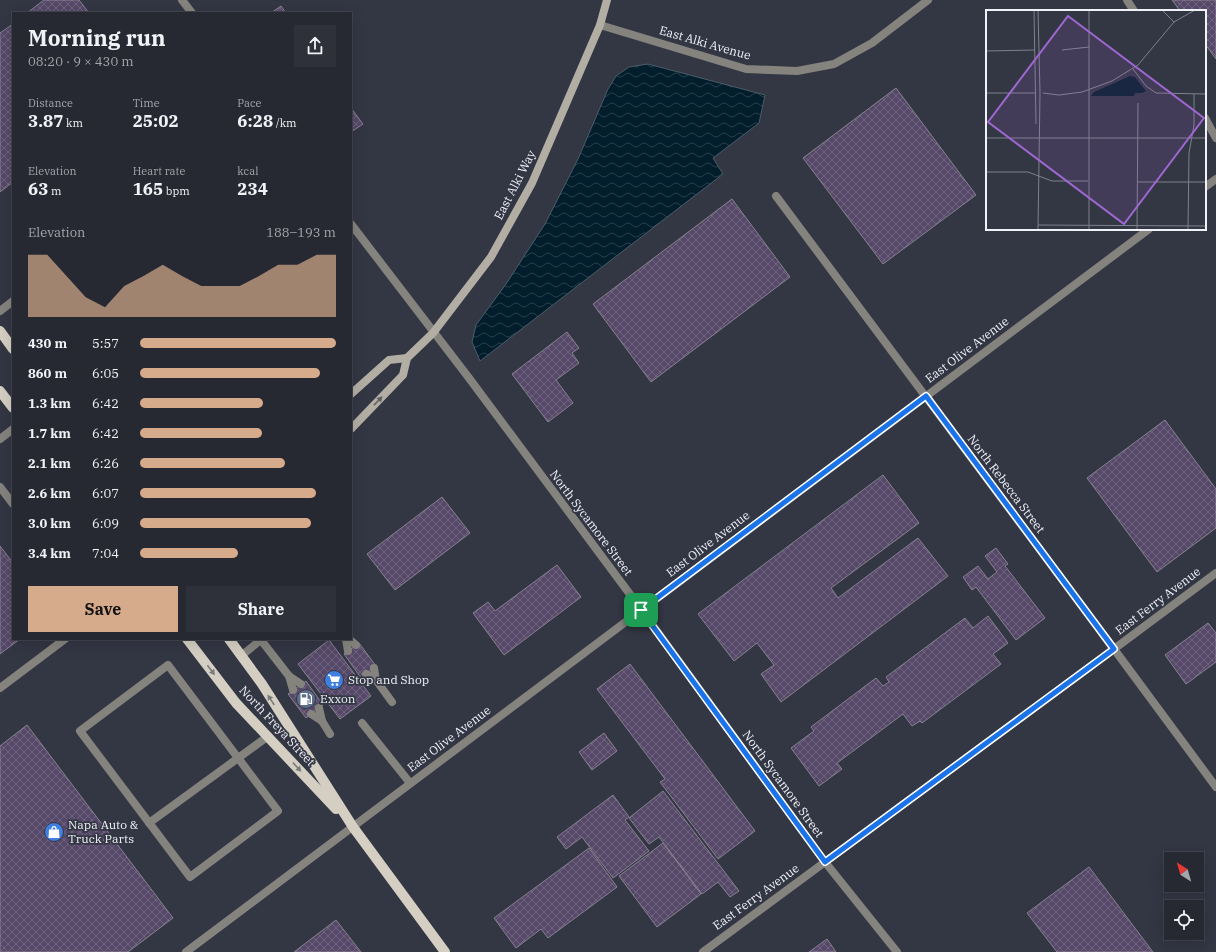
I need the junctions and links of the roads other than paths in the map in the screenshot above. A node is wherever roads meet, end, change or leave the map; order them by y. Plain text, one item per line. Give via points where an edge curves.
1 (182, 0) edge
2 (607, 0) edge
3 (928, 0) edge
4 (1126, 0) edge
5 (1133, 10) edge
6 (191, 12) edge
7 (600, 25) junction
8 (1206, 120) edge
9 (1216, 138) edge
10 (1216, 179) edge
11 (1206, 187) edge
12 (776, 196) dead end
13 (352, 225) edge
14 (1148, 230) edge
15 (12, 302) edge
16 (0, 311) edge
17 (0, 332) edge
18 (433, 333) junction
19 (12, 348) edge
20 (406, 358) junction
21 (0, 391) edge
22 (352, 393) edge
23 (926, 396) junction
24 (12, 407) edge
25 (352, 428) edge
26 (12, 430) edge
27 (0, 439) edge
28 (0, 487) edge
29 (12, 503) edge
30 (1216, 573) edge
31 (641, 610) junction
32 (64, 640) edge
33 (188, 640) edge
34 (230, 640) edge
35 (262, 640) edge
36 (347, 640) edge
37 (348, 640) edge
38 (356, 645) dead end
39 (1114, 649) junction
40 (348, 651) dead end
41 (241, 656) junction
42 (374, 668) dead end
43 (366, 674) dead end
44 (289, 676) junction
45 (376, 680) junction
46 (301, 684) dead end
47 (0, 688) edge
48 (293, 690) dead end
49 (392, 702) dead end
50 (319, 708) dead end
51 (311, 714) dead end
52 (322, 721) junction
53 (362, 723) dead end
54 (330, 734) dead end
55 (267, 737) junction
56 (238, 758) junction
57 (410, 783) junction
58 (1216, 787) edge
59 (149, 824) junction
60 (353, 827) junction
61 (825, 862) junction
62 (186, 952) edge
63 (445, 952) edge
64 (702, 952) edge
65 (897, 952) edge

1 - 6 street
2 - 7 main road, East Alki Way
3 - 7 street, East Alki Avenue via 872,43 834,64 797,71 746,69
4 - 5 street
7 - 18 main road, East Alki Way via 532,183 491,257
8 - 9 street
10 - 11 street
12 - 23 street, North Rebecca Street
13 - 18 street, North Sycamore Street
14 - 23 street, East Olive Avenue
15 - 16 street
17 - 19 main road
18 - 20 main road, East Alki Way
18 - 31 street, North Sycamore Street
20 - 22 main road via 389,360
25 -> 20 main road via 404,375
21 - 24 main road
23 - 31 street, East Olive Avenue
23 - 39 street, North Rebecca Street
26 - 27 street
28 - 29 street
30 - 39 street, East Ferry Avenue
31 - 57 street, East Olive Avenue
31 - 61 street, North Sycamore Street
32 - 47 street
33 -> 55 main road, North Freya Street via 236,703
34 - 41 main road, North Freya Street
35 - 41 street
35 - 44 street
36 - 40 street
37 - 38 street
39 - 58 street, North Rebecca Street
39 - 61 street, East Ferry Avenue
60 -> 41 main road, North Freya Street
42 - 45 street
43 - 45 street
44 - 46 street
44 - 48 street
45 - 49 street
50 - 52 street
51 - 52 street
52 - 54 street
53 - 57 street
55 - 56 street
55 -> 60 main road, North Freya Street
56 - 59 street
56 - 59 street via 278,811 190,877
56 - 59 street via 168,665 80,731
57 - 60 street, East Olive Avenue
60 - 62 street, East Olive Avenue
60 - 63 main road, North Freya Street
61 - 64 street, East Ferry Avenue
61 - 65 street, North Sycamore Street

